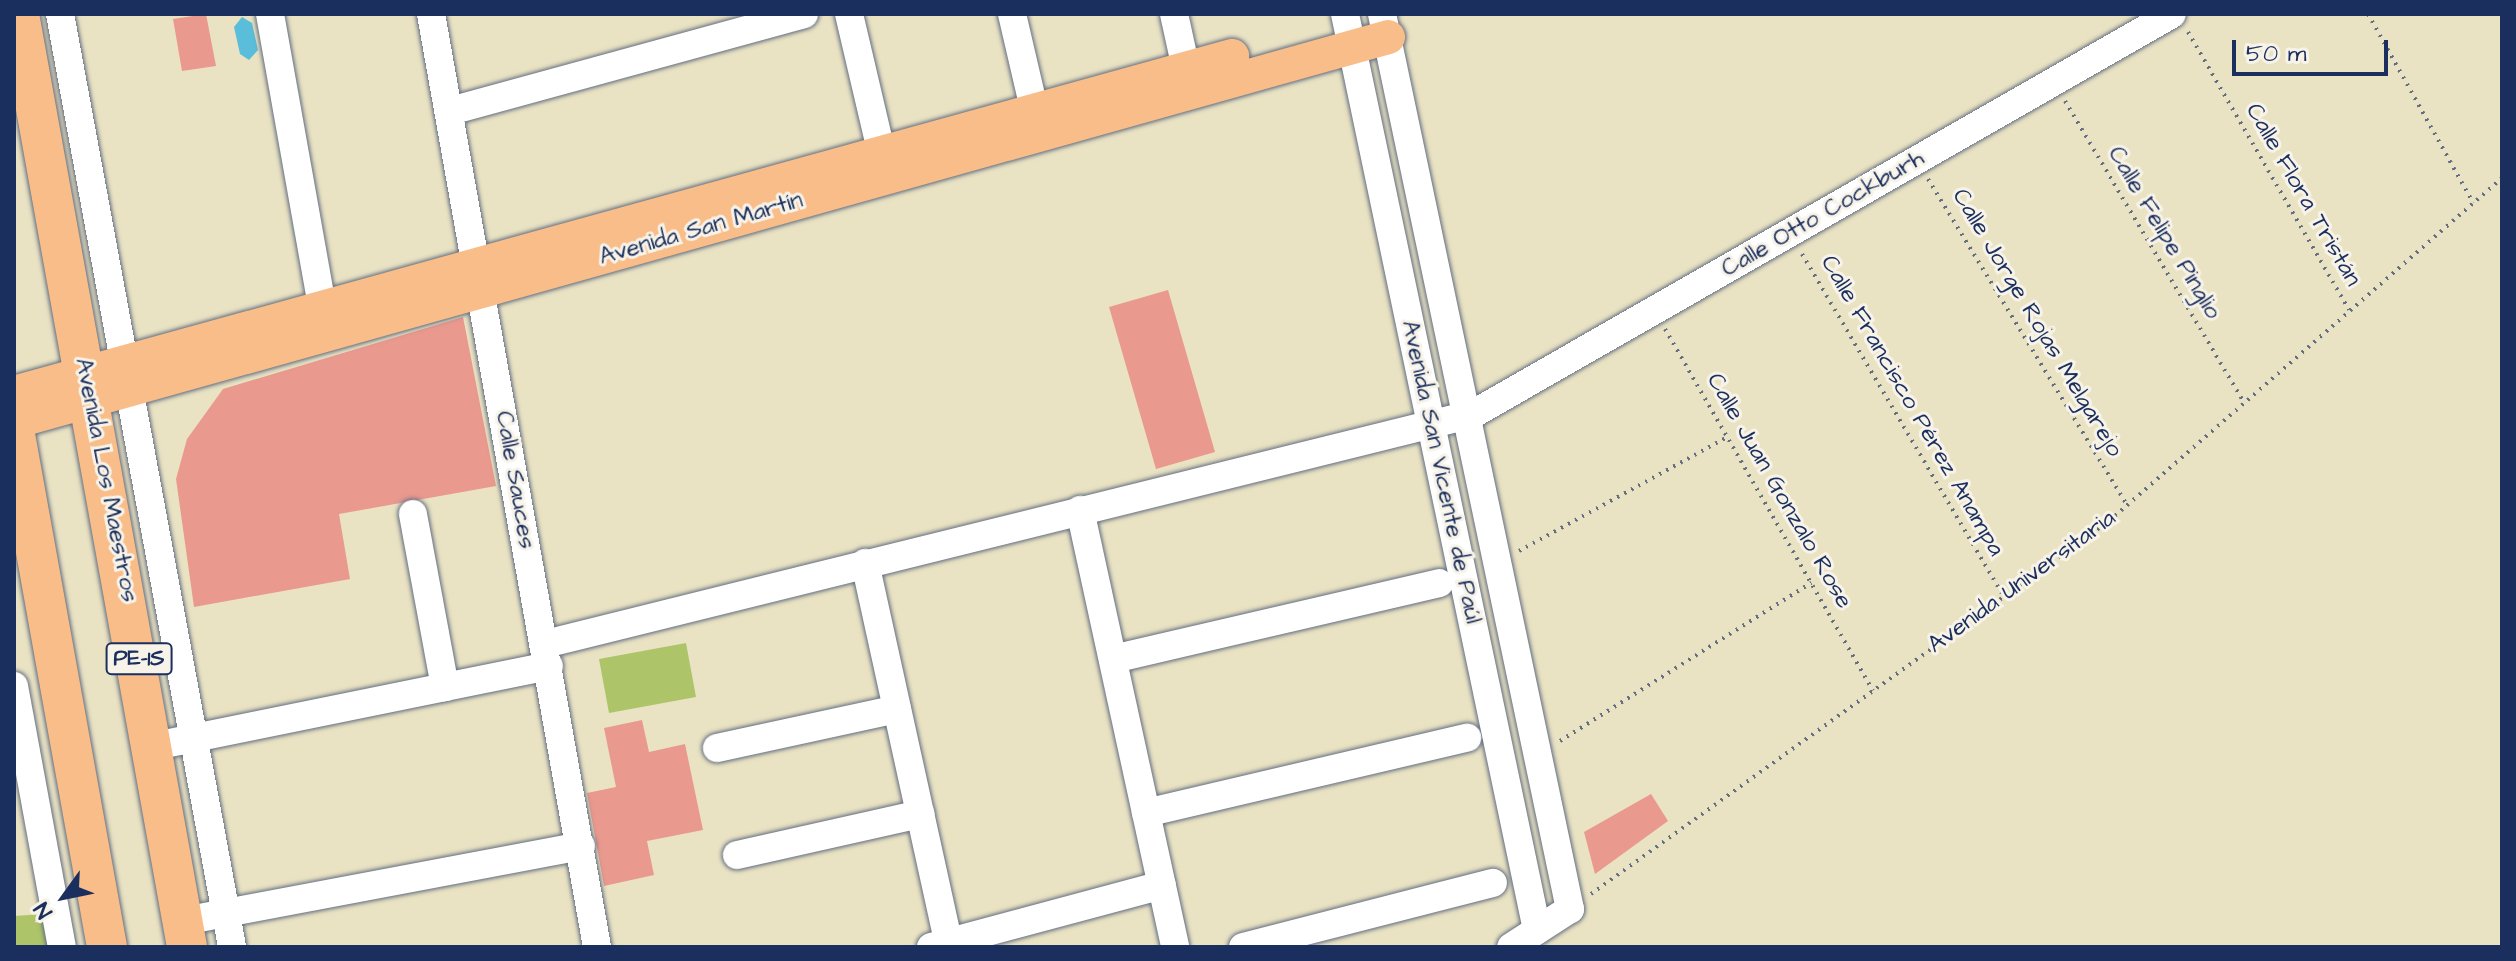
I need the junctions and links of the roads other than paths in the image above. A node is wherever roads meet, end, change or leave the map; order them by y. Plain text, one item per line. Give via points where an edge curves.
1 (19, 14) edge
2 (60, 14) edge
3 (270, 14) edge
4 (431, 14) edge
5 (804, 14) edge
6 (849, 14) edge
7 (1012, 14) edge
8 (1174, 14) edge
9 (2179, 21) edge
10 (1384, 22) edge
11 (1348, 29) edge
12 (1189, 80) junction
13 (450, 111) junction
14 (1037, 122) junction
15 (884, 164) junction
16 (479, 278) junction
17 (324, 320) junction
18 (130, 373) junction
19 (88, 386) junction
20 (14, 393) edge
21 (15, 435) edge
22 (1080, 510) junction
23 (413, 514) dead end
24 (865, 563) junction
25 (1439, 583) dead end
26 (547, 655) junction
27 (1113, 659) junction
28 (14, 686) edge
29 (445, 687) junction
30 (897, 709) junction
31 (197, 738) junction
32 (1467, 738) dead end
33 (155, 746) junction
34 (717, 748) dead end
35 (1146, 813) junction
36 (920, 814) junction
37 (581, 846) junction
38 (737, 855) dead end
39 (1493, 883) dead end
40 (1162, 885) junction
41 (229, 912) junction
42 (1537, 930) junction
43 (185, 934) edge
44 (940, 945) edge
45 (62, 947) edge
46 (107, 947) edge
47 (232, 947) edge
48 (597, 947) edge
49 (1175, 947) edge
50 (1243, 947) edge
51 (1511, 947) edge

1 - 19 highway, Avenida Los Maestros / PE-1S
2 - 18 street
3 - 17 street
4 - 13 street, Calle Sauces
5 - 13 street
6 - 15 street
7 - 14 street
8 - 12 street
9 - 22 street, Calle Otto Cockburh via 2053,82 1473,414
10 - 11 main road, Avenida San Martín
10 - 42 street, Avenida San Vicente de Paúl via 1570,909
11 - 12 main road, Avenida San Martín
11 - 42 street, Avenida San Vicente de Paúl
12 - 14 main road, Avenida San Martín
13 - 16 street, Calle Sauces
14 - 15 main road, Avenida San Martín
15 - 16 main road, Avenida San Martín
16 - 17 main road, Avenida San Martín
16 - 26 street, Calle Sauces
17 - 18 main road, Avenida San Martín
18 - 19 main road, Avenida San Martín
18 - 31 street
19 - 20 main road, Avenida San Martín
19 - 21 main road, Avenida San Martín
19 - 33 highway, Avenida Los Maestros / PE-1S
21 - 46 highway
22 - 24 street, Calle Otto Cockburh
22 - 27 street
23 - 29 street
24 - 26 street, Calle Otto Cockburh
24 - 30 street
25 - 27 street
26 - 29 street, Calle Otto Cockburh
26 - 37 street, Calle Sauces
27 - 35 street
28 - 45 street
29 - 31 street, Calle Otto Cockburh
30 - 34 street
30 - 36 street
31 - 33 street, Calle Otto Cockburh
31 - 41 street
32 - 35 street
33 - 43 highway, Avenida Los Maestros / PE-1S
35 - 40 street
36 - 38 street
36 - 44 street
37 - 41 street
37 - 48 street, Calle Sauces
39 - 50 street
40 - 44 street
40 - 49 street
41 - 43 street
41 - 47 street
42 - 51 street

